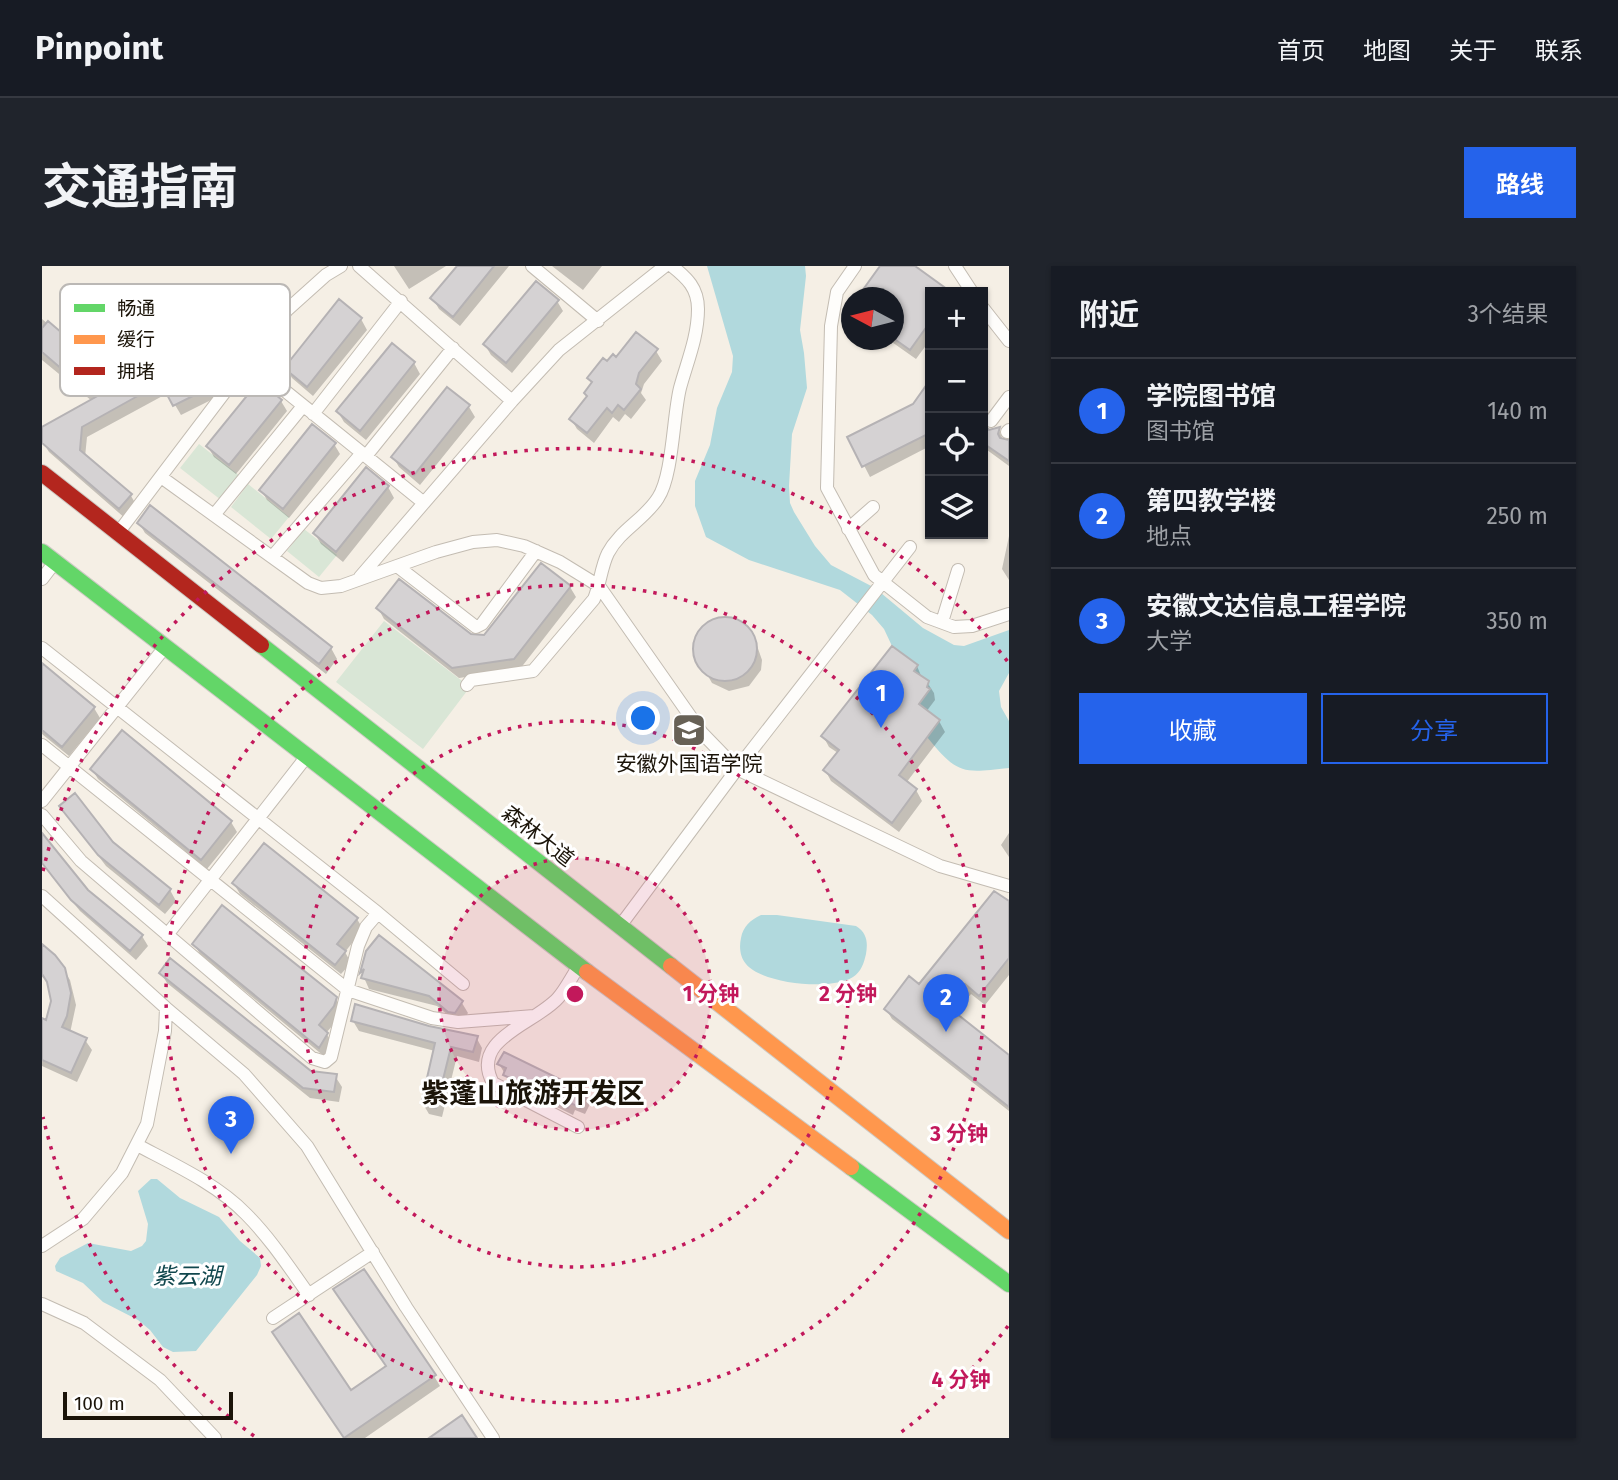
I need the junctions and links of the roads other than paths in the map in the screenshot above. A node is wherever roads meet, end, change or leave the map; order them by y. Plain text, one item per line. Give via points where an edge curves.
1 (341, 266) edge
2 (359, 266) edge
3 (532, 266) edge
4 (665, 266) edge
5 (672, 266) edge
6 (855, 266) edge
7 (955, 266) edge
8 (969, 287) edge
9 (401, 302) junction
10 (290, 307) edge
11 (988, 314) edge
12 (598, 321) junction
13 (1009, 341) edge
14 (453, 348) junction
15 (222, 396) edge
16 (290, 396) edge
17 (1009, 397) edge
18 (512, 401) junction
19 (308, 410) junction
20 (991, 421) dead end
21 (364, 455) junction
22 (42, 473) edge
23 (161, 477) junction
24 (424, 503) junction
25 (873, 507) dead end
26 (214, 515) junction
27 (848, 529) junction
28 (118, 533) junction
29 (909, 547) dead end
30 (536, 551) junction
31 (48, 557) edge
32 (272, 557) junction
33 (397, 566) junction
34 (958, 570) dead end
35 (42, 579) edge
36 (357, 580) junction
37 (881, 584) junction
38 (599, 586) junction
39 (1009, 614) edge
40 (942, 622) junction
41 (165, 647) junction
42 (42, 648) edge
43 (467, 685) dead end
44 (117, 708) junction
45 (42, 745) edge
46 (307, 756) junction
47 (70, 767) junction
48 (737, 769) junction
49 (42, 801) edge
50 (42, 815) edge
51 (258, 818) junction
52 (209, 879) junction
53 (1009, 886) edge
54 (42, 896) edge
55 (379, 913) junction
56 (620, 926) junction
57 (167, 935) junction
58 (579, 966) junction
59 (464, 984) dead end
60 (348, 990) junction
61 (166, 1008) junction
62 (534, 1016) junction
63 (578, 1127) dead end
64 (137, 1145) junction
65 (1009, 1231) edge
66 (42, 1246) edge
67 (373, 1252) junction
68 (1009, 1284) edge
69 (309, 1295) junction
70 (42, 1304) edge
71 (273, 1318) dead end
72 (215, 1438) edge
73 (493, 1438) edge

1 - 10 street
2 - 9 street
3 - 12 street
4 - 12 street
5 - 38 street via 692,282 698,308 668,467 659,497 607,554
6 - 27 street via 837,292 831,326 826,454 827,488
7 - 8 street
9 - 14 street
9 - 19 street
11 - 13 street
12 - 18 street via 559,350
14 - 18 street
14 - 21 street
15 - 23 street
16 - 19 street
17 - 20 street
18 - 24 street
19 - 21 street
19 - 26 street
21 - 24 street
21 - 32 street
22 - 28 main road, 森林大道
23 - 26 street
23 - 28 street
24 - 36 street
25 - 27 street
26 - 32 street
27 - 37 street
28 - 56 main road, 森林大道
29 - 37 street
30 - 33 street via 497,540 473,542
30 - 33 street via 476,627
30 - 38 street
31 - 35 street
31 - 41 main road
32 - 36 street via 321,588
33 - 36 street
34 - 40 street
37 - 40 street via 927,617
37 - 48 street
38 - 43 street via 594,599 533,671 471,680
38 - 48 street via 702,733
39 - 40 street via 972,626
41 - 44 street
41 - 46 main road
42 - 44 street
44 - 47 street
44 - 51 street
45 - 47 street
46 - 51 street
46 - 58 main road
47 - 49 street
47 - 52 street
48 - 53 street via 940,866
48 - 56 street
50 - 57 street via 81,861
51 - 52 street
51 - 55 street
52 - 57 street
52 - 60 street
54 - 61 street
55 - 59 street
55 - 60 street via 358,946
56 - 65 main road, 森林大道
57 - 60 street via 312,1058 325,1062 331,1057
58 - 62 street via 557,999
58 - 68 main road
60 - 62 street via 458,1023
61 - 64 street via 147,1124
61 - 67 street via 244,1074 307,1146
62 - 63 street via 503,1036 489,1056 486,1070 493,1083
64 - 66 street via 122,1173 83,1219
64 - 69 street via 198,1178 244,1212
67 - 69 street
67 - 73 street
69 - 71 street
70 - 72 street via 84,1323 160,1380

